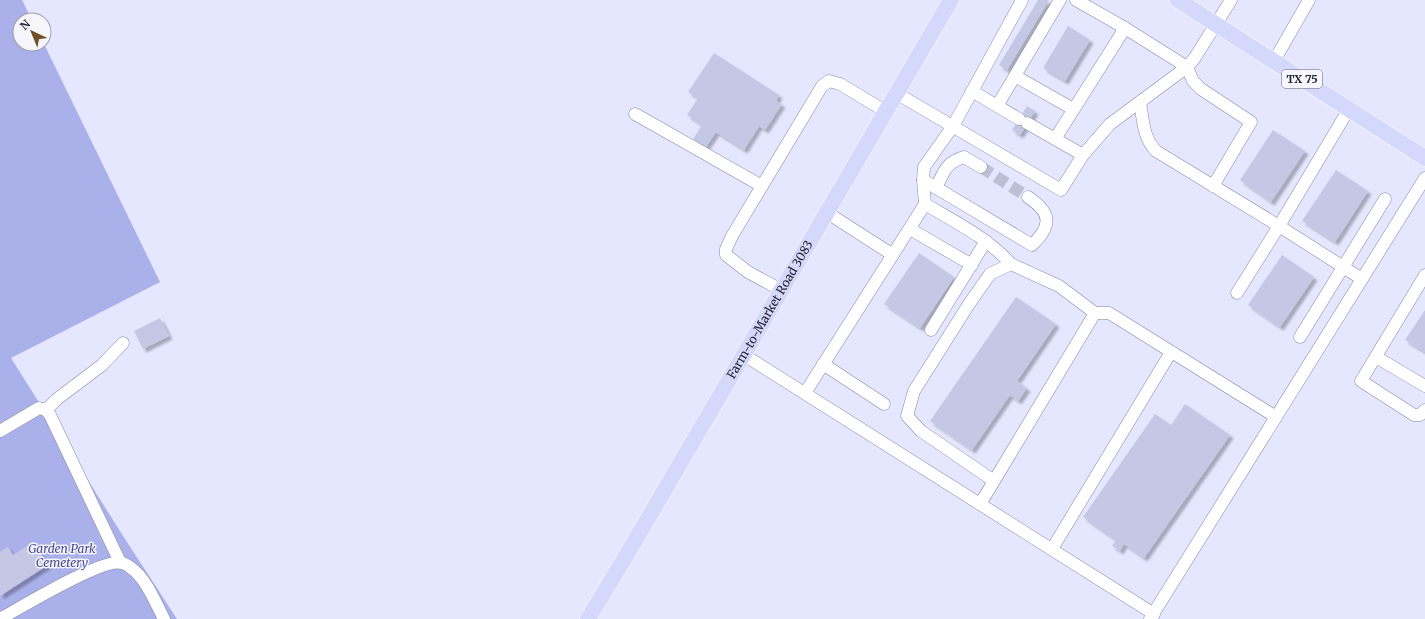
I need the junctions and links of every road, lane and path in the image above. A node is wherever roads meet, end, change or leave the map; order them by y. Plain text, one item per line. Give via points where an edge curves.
1 (950, 0) edge
2 (1022, 0) edge
3 (1060, 0) edge
4 (1076, 0) edge
5 (1178, 0) edge
6 (1231, 0) edge
7 (1309, 0) edge
8 (1215, 24) junction
9 (1125, 28) junction
10 (1274, 61) junction
11 (1187, 67) junction
12 (1015, 76) junction
13 (972, 91) junction
14 (896, 93) junction
15 (1140, 102) junction
16 (997, 106) junction
17 (1073, 109) junction
18 (1349, 109) junction
19 (885, 111) junction
20 (635, 114) dead end
21 (953, 126) junction
22 (1055, 139) junction
23 (1083, 155) junction
24 (1425, 158) edge
25 (980, 167) tunnel mouth
26 (1425, 178) edge
27 (923, 180) junction
28 (762, 186) junction
29 (1213, 186) junction
30 (936, 188) junction
31 (1028, 197) tunnel mouth
32 (1385, 199) dead end
33 (925, 204) junction
34 (826, 212) junction
35 (1279, 226) junction
36 (910, 229) junction
37 (986, 241) junction
38 (893, 255) junction
39 (1011, 264) junction
40 (972, 265) junction
41 (1344, 267) junction
42 (1425, 276) edge
43 (1362, 279) junction
44 (781, 290) junction
45 (1237, 293) dead end
46 (1095, 313) junction
47 (931, 330) dead end
48 (1300, 337) dead end
49 (123, 343) dead end
50 (1171, 352) junction
51 (744, 355) junction
52 (1376, 357) junction
53 (823, 364) junction
54 (1425, 386) edge
55 (805, 393) junction
56 (884, 404) dead end
57 (46, 410) junction
58 (1425, 410) edge
59 (1276, 417) junction
60 (0, 431) edge
61 (994, 481) junction
62 (980, 504) junction
63 (1052, 549) junction
64 (120, 562) junction
65 (1152, 616) edge
66 (0, 619) edge
67 (164, 619) edge
68 (588, 619) edge

1 - 14 main road, Farm-to-Market Road 3083
2 - 13 lane
3 - 12 lane
4 - 9 lane
5 - 8 main road, TX 75
6 - 8 lane
7 - 10 lane
8 - 10 main road, TX 75
8 - 11 lane
9 - 11 lane
9 - 17 lane
10 - 18 main road, TX 75
11 - 15 lane
11 - 29 lane via 1193,81 1201,89 1252,122
12 - 16 lane
12 - 17 lane
13 - 16 lane
13 - 21 lane
14 - 19 main road, Farm-to-Market Road 3083
14 - 21 lane
15 - 23 lane via 1110,124
15 - 29 lane via 1146,137 1150,145
16 - 22 lane
17 - 22 lane
18 - 24 main road, TX 75
18 - 35 lane
19 - 28 lane via 840,84 829,81 822,86
19 - 34 main road, Farm-to-Market Road 3083
20 - 28 lane
21 - 23 lane via 1061,190
21 - 27 lane via 924,167
22 - 23 lane
25 - 30 lane via 964,157 953,160 945,169
26 - 43 lane
27 - 30 lane
27 - 33 lane
28 - 44 lane via 732,236 726,255 748,272
29 - 35 lane
30 - 31 lane via 1032,245 1042,235 1047,222 1046,213
32 - 41 lane
33 - 36 lane
33 - 37 lane
34 - 38 lane
34 - 44 main road, Farm-to-Market Road 3083
35 - 41 lane
35 - 45 lane
36 - 38 lane
36 - 40 lane
37 - 39 lane
37 - 40 lane
38 - 53 lane
39 - 46 lane via 1059,286
39 - 61 lane via 990,274 969,304 914,391 907,416 921,431
40 - 47 lane
41 - 43 lane
41 - 48 lane
42 - 52 lane
43 - 59 lane
44 - 51 main road, Farm-to-Market Road 3083
46 - 50 lane via 1109,313
46 - 61 lane
49 - 57 lane via 102,365
50 - 59 lane
50 - 63 lane
51 - 55 lane
51 - 68 main road, Farm-to-Market Road 3083
52 - 54 lane
52 - 58 lane via 1361,382 1414,414 1420,415
53 - 55 lane
53 - 56 lane
55 - 62 lane
57 - 60 lane via 39,408
57 - 64 lane
59 - 65 lane
61 - 62 lane
62 - 63 lane
63 - 65 lane
64 - 66 lane via 78,575
64 - 67 lane via 140,575

